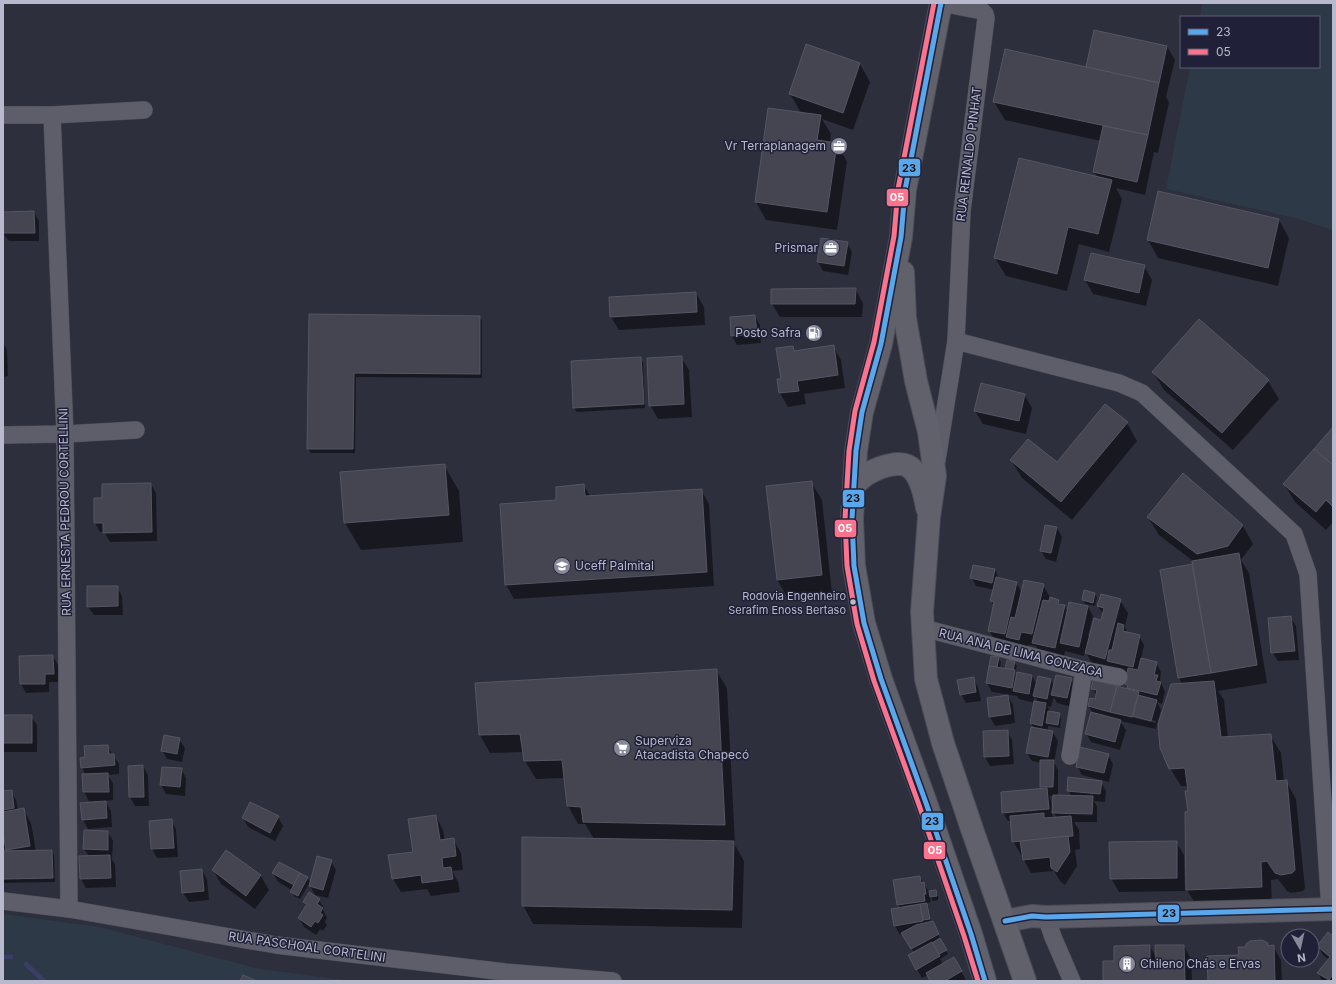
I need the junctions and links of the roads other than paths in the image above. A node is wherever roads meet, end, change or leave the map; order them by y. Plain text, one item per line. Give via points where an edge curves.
1 (941, 3) edge
2 (144, 110) dead end
3 (3, 115) edge
4 (52, 115) junction
5 (901, 237) junction
6 (956, 341) junction
7 (136, 430) dead end
8 (65, 434) junction
9 (3, 435) edge
10 (935, 476) junction
11 (854, 485) junction
12 (929, 517) junction
13 (923, 628) junction
14 (1084, 670) junction
15 (1119, 678) dead end
16 (1070, 756) dead end
17 (3, 901) edge
18 (69, 909) junction
19 (1331, 909) edge
20 (1046, 917) junction
21 (1005, 921) junction
22 (613, 981) edge
23 (985, 981) edge
24 (1025, 981) edge
25 (1072, 981) edge

1 - 5 main road via 906,190
1 - 6 street, RUA REINALDO PINHAT via 982,11 986,18 962,211
2 - 4 street
3 - 4 street
4 - 8 street, RUA ERNESTA PEDROU CORTELLINI
5 - 10 main road via 905,318 916,381 929,432
5 - 11 main road via 880,344 862,412
6 - 10 street, RUA REINALDO PINHAT
6 - 19 street via 1119,383 1142,393 1294,534 1308,574
7 - 8 street
8 - 9 street
8 - 18 street, RUA ERNESTA PEDROU CORTELLINI
10 - 12 main road
11 - 12 main road via 867,473 884,466 901,464 912,469 923,490
11 - 23 main road via 854,566 864,623 883,687 926,803
12 - 13 main road
13 - 14 street, RUA ANA DE LIMA GONZAGA
13 - 21 main road via 926,679 943,743
14 - 15 street, RUA ANA DE LIMA GONZAGA
14 - 16 street
17 - 18 street, RUA PASCHOAL CORTELINI
18 - 22 street, RUA PASCHOAL CORTELINI via 276,945 505,972
19 - 20 street
20 - 21 street via 1032,916
20 - 25 street
21 - 24 main road

